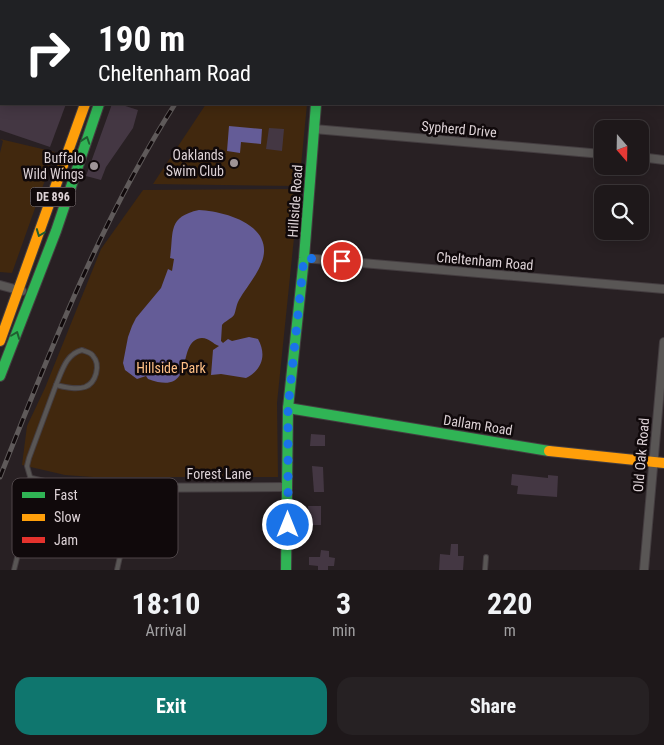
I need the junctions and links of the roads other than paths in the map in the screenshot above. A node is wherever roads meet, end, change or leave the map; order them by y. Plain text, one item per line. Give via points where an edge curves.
1 (85, 105) edge
2 (98, 105) edge
3 (316, 105) edge
4 (314, 129) junction
5 (594, 153) edge
6 (649, 159) edge
7 (664, 160) edge
8 (304, 258) junction
9 (0, 285) edge
10 (18, 290) junction
11 (664, 290) edge
12 (31, 295) junction
13 (0, 341) edge
14 (664, 342) edge
15 (0, 376) edge
16 (56, 385) junction
17 (288, 408) junction
18 (659, 462) edge
19 (30, 478) edge
20 (288, 487) junction
21 (178, 488) edge
22 (486, 557) dead end
23 (286, 570) edge
24 (485, 570) edge
25 (644, 570) edge

1 -> 10 street, DE 896
12 -> 2 street, DE 896
3 - 4 street, Hillside Road
4 - 5 street, Sypherd Drive
4 - 8 street, Hillside Road
6 - 7 street
8 - 11 street, Cheltenham Road
8 - 17 street, Hillside Road
9 - 10 street
10 - 12 street
10 - 13 street, DE 896
15 -> 12 street, DE 896
14 - 18 street, Old Oak Road
16 - 16 lane via 78,388 89,385 96,376 92,354 82,350 71,355
16 - 19 lane via 29,458 27,466
17 - 18 street, Dallam Road via 546,451
17 - 20 street, Hillside Road
18 - 25 street, Old Oak Road
20 - 21 street, Forest Lane
20 - 23 street, Hillside Road
22 - 24 lane

